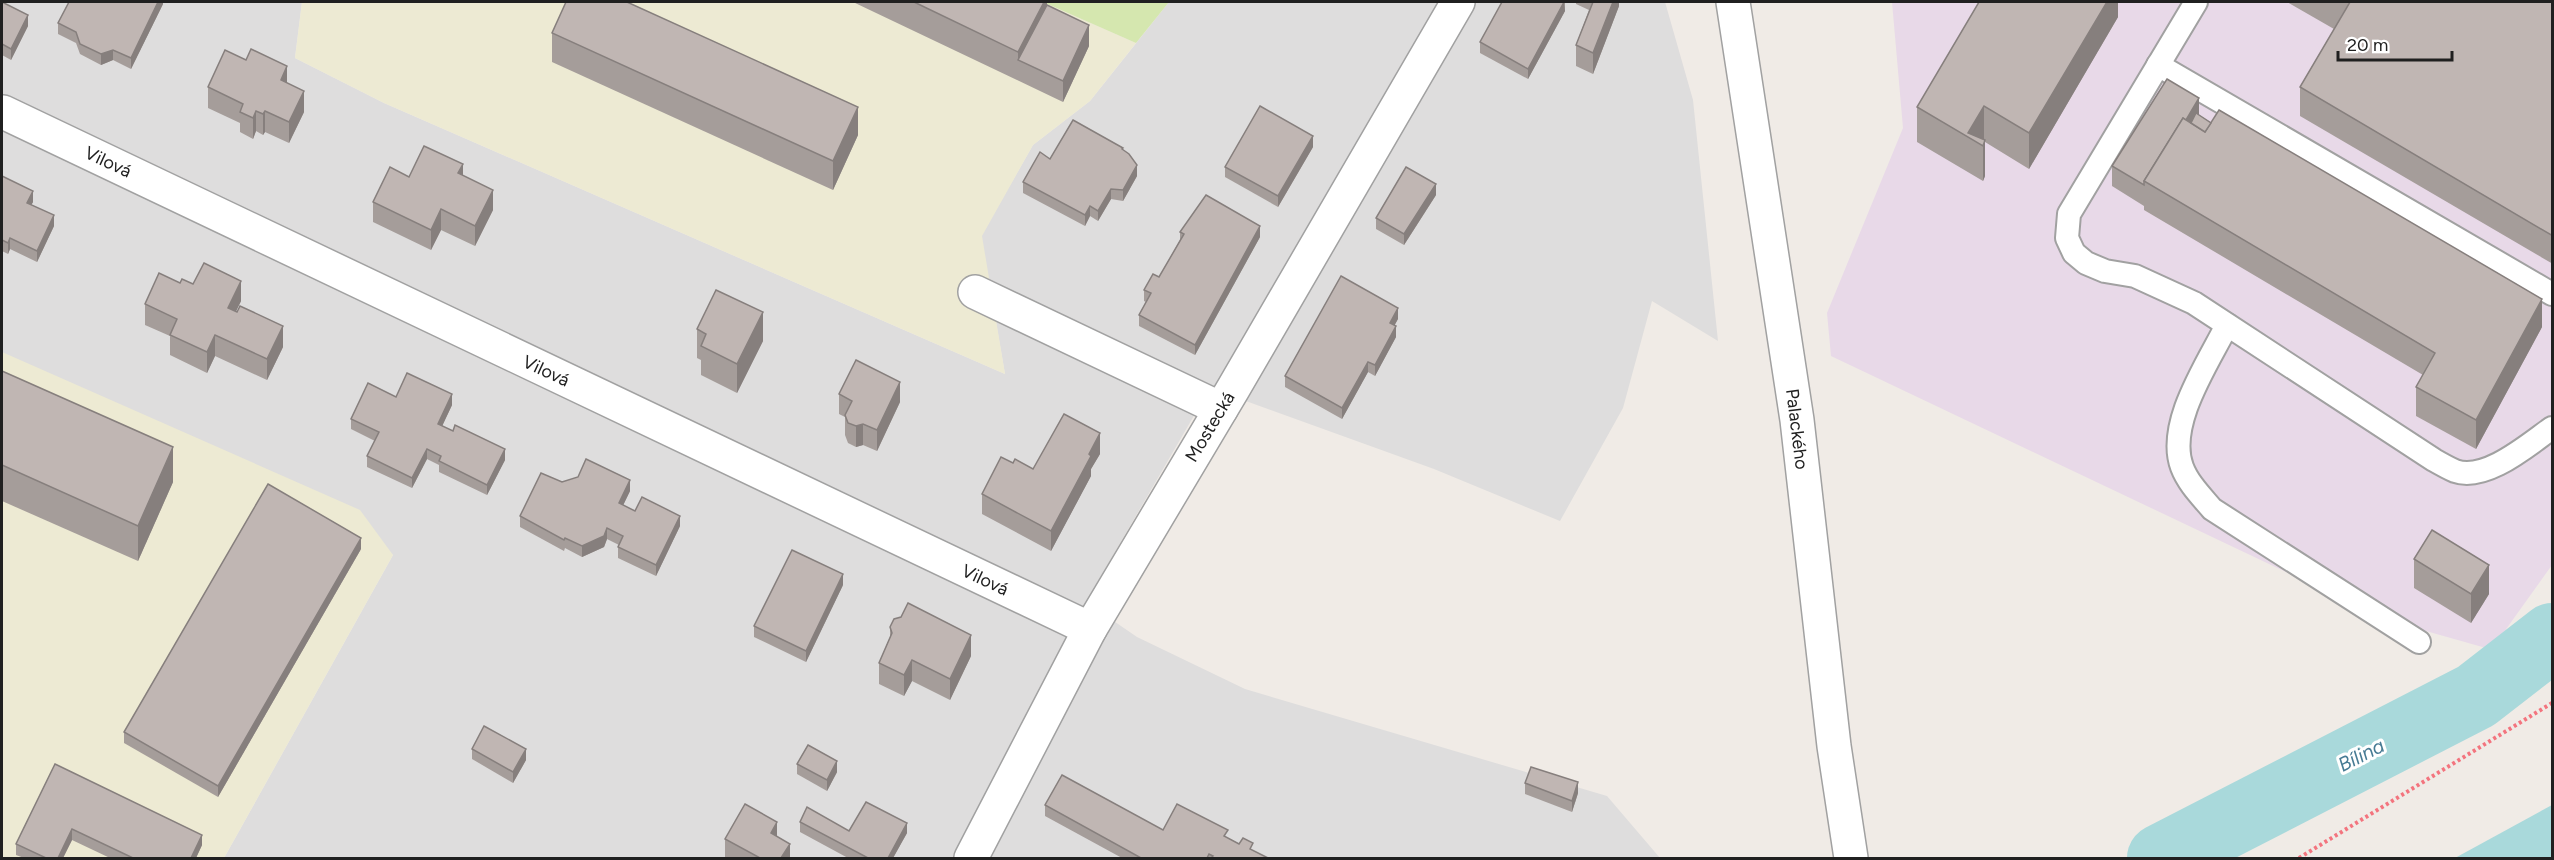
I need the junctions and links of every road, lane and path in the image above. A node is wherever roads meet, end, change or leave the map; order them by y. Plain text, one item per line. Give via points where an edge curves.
1 (1458, 2) edge
2 (1733, 2) edge
3 (2196, 2) edge
4 (2158, 64) junction
5 (3, 112) dead end
6 (975, 292) dead end
7 (2553, 294) edge
8 (2227, 325) junction
9 (1221, 409) junction
10 (2553, 428) edge
11 (1090, 630) junction
12 (2419, 642) dead end
13 (2553, 703) edge
14 (971, 858) edge
15 (1851, 858) edge
16 (2300, 858) edge

1 - 9 street, Mostecká
2 - 15 street, Palackého via 1797,420 1834,746
3 - 4 lane
4 - 7 lane
4 - 8 lane via 2070,214 2067,238 2074,253 2086,262 2105,272 2135,276 2194,303
5 - 11 street, Vilová
6 - 9 street
8 - 10 lane via 2457,472 2473,473 2499,465
8 - 12 lane via 2187,404 2179,435 2182,466 2195,490 2212,509
9 - 11 street, Mostecká
11 - 14 street, Mostecká
13 - 16 path

